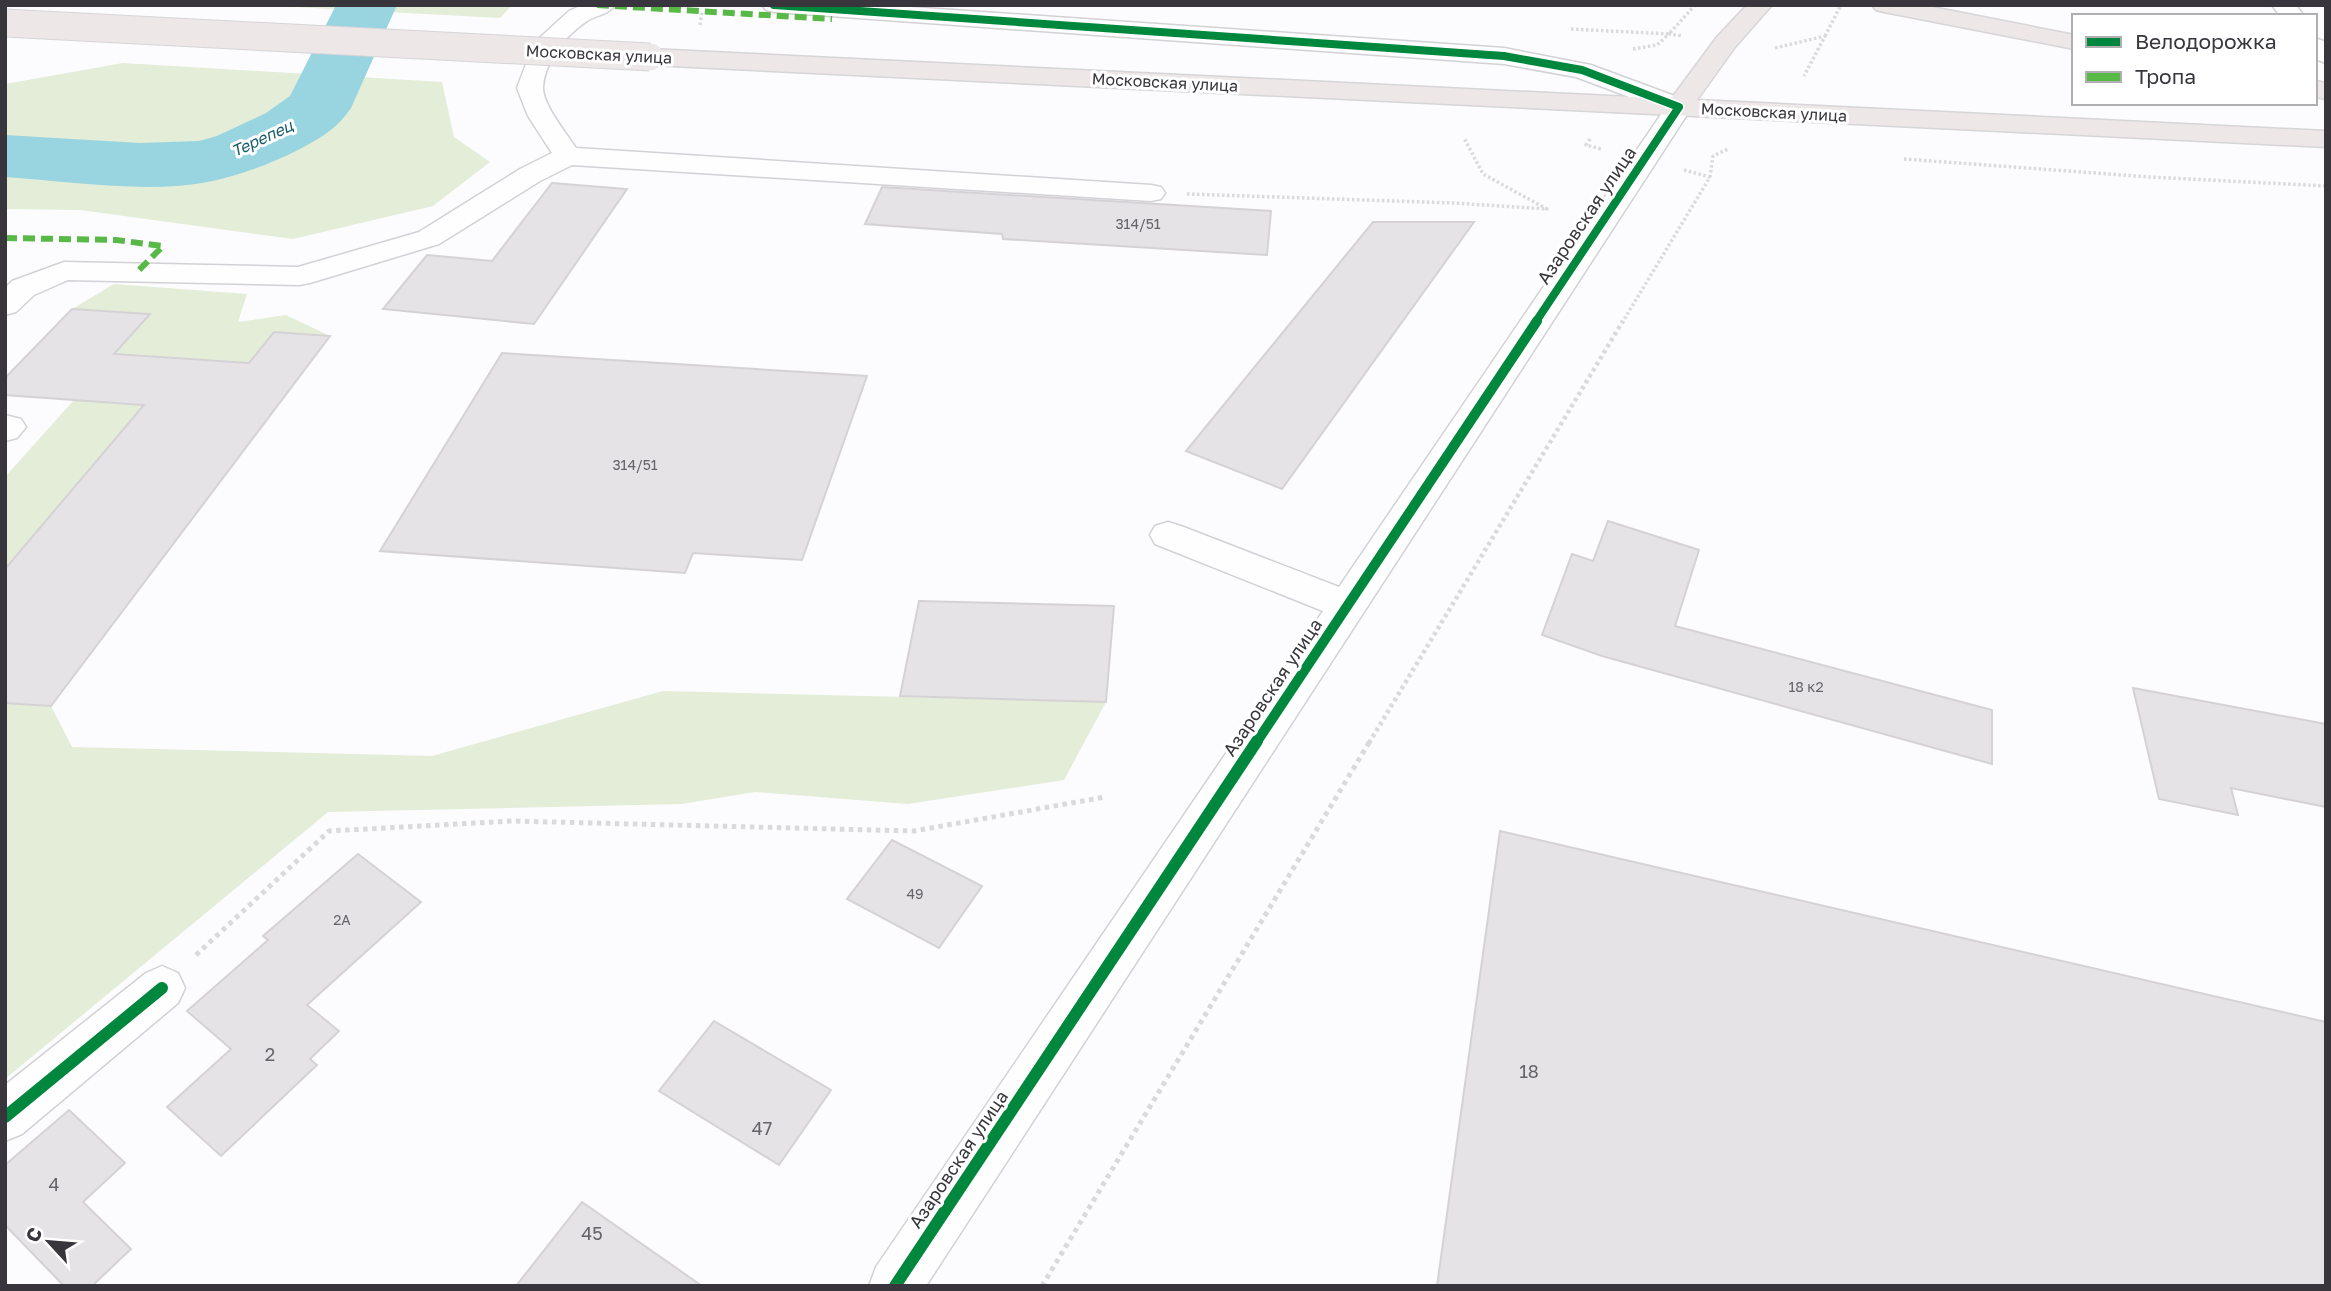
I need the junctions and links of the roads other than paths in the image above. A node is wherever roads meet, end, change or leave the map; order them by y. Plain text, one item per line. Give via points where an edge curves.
1 (603, 5) edge
2 (774, 5) edge
3 (1760, 5) edge
4 (1884, 5) edge
5 (839, 7) edge
6 (5, 23) edge
7 (2072, 42) edge
8 (1679, 107) junction
9 (2247, 135) junction
10 (2326, 139) edge
11 (2326, 155) edge
12 (568, 156) junction
13 (1151, 193) road end
14 (5, 305) edge
15 (1168, 536) dead end
16 (1347, 605) junction
17 (162, 988) road end
18 (5, 1117) edge
19 (895, 1286) edge

1 - 12 street via 578,16 543,48 530,88 541,116
2 - 5 street
3 - 8 main road, Азаровская улица via 1726,41
4 - 7 main road
5 - 8 street via 1504,56 1582,70
6 - 8 main road, Московская улица, bridge
8 - 9 main road, Московская улица
8 - 16 street, Азаровская улица
9 - 10 main road, Московская улица
9 - 11 main road
12 - 13 street
12 - 14 street via 429,238 299,275 64,271 23,288
15 - 16 street
16 - 19 street, Азаровская улица
17 - 18 street

